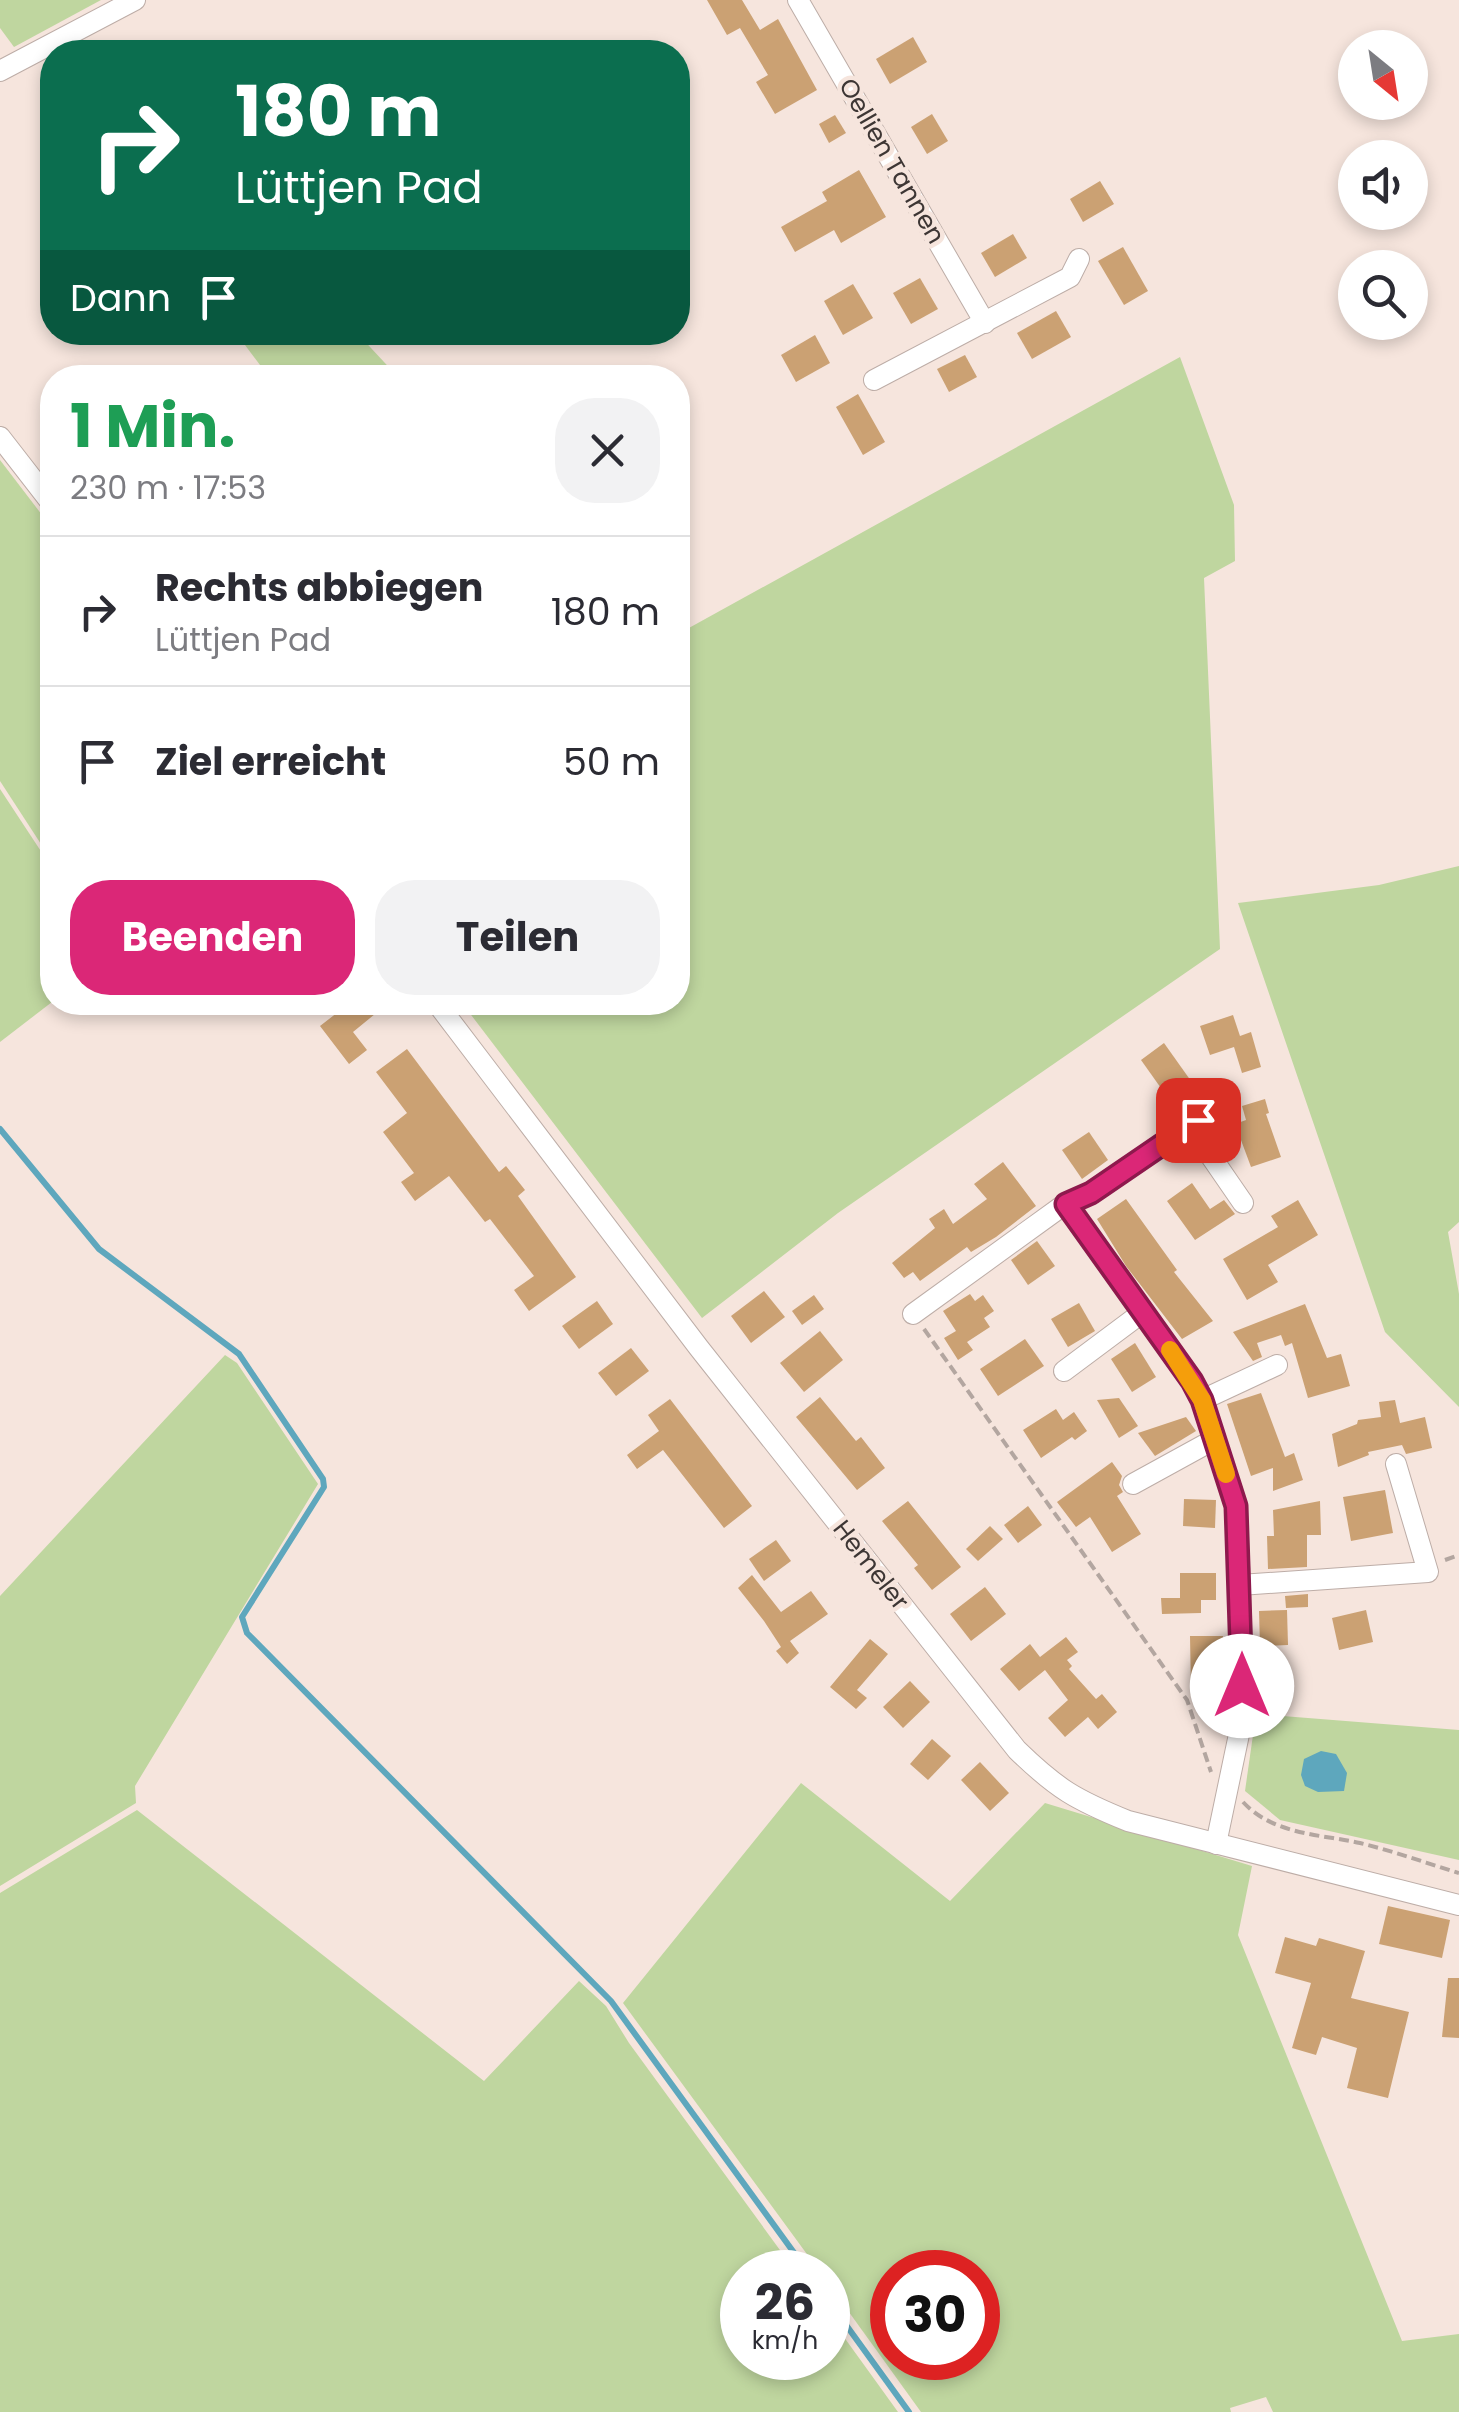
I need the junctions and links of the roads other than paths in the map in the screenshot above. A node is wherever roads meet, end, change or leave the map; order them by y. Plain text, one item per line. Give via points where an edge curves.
1 (135, 0) edge
2 (798, 0) edge
3 (59, 40) edge
4 (40, 50) edge
5 (0, 71) edge
6 (1079, 258) dead end
7 (985, 322) junction
8 (874, 380) dead end
9 (0, 437) edge
10 (40, 489) edge
11 (446, 1015) edge
12 (1243, 1203) dead end
13 (1066, 1204) junction
14 (1143, 1312) junction
15 (913, 1314) road end
16 (1278, 1366) dead end
17 (1064, 1371) dead end
18 (1202, 1400) junction
19 (1215, 1439) junction
20 (1396, 1464) dead end
21 (1132, 1484) dead end
22 (1240, 1585) junction
23 (1216, 1844) junction
24 (1459, 1904) edge

1 - 3 street
2 - 7 street, Oellien Tannen
4 - 5 street
6 - 7 street via 1070,277
7 - 8 street
9 - 10 street
11 - 23 street, Hemeler via 1017,1750 1084,1804
12 - 13 street via 1201,1142 1198,1120
13 - 14 street
13 - 15 street
14 - 17 street
14 - 18 street
16 - 18 street
18 - 19 street
19 - 21 street
19 - 22 street via 1236,1506
20 - 22 street via 1428,1572
22 - 23 street via 1242,1720
23 - 24 street, Hemeler

